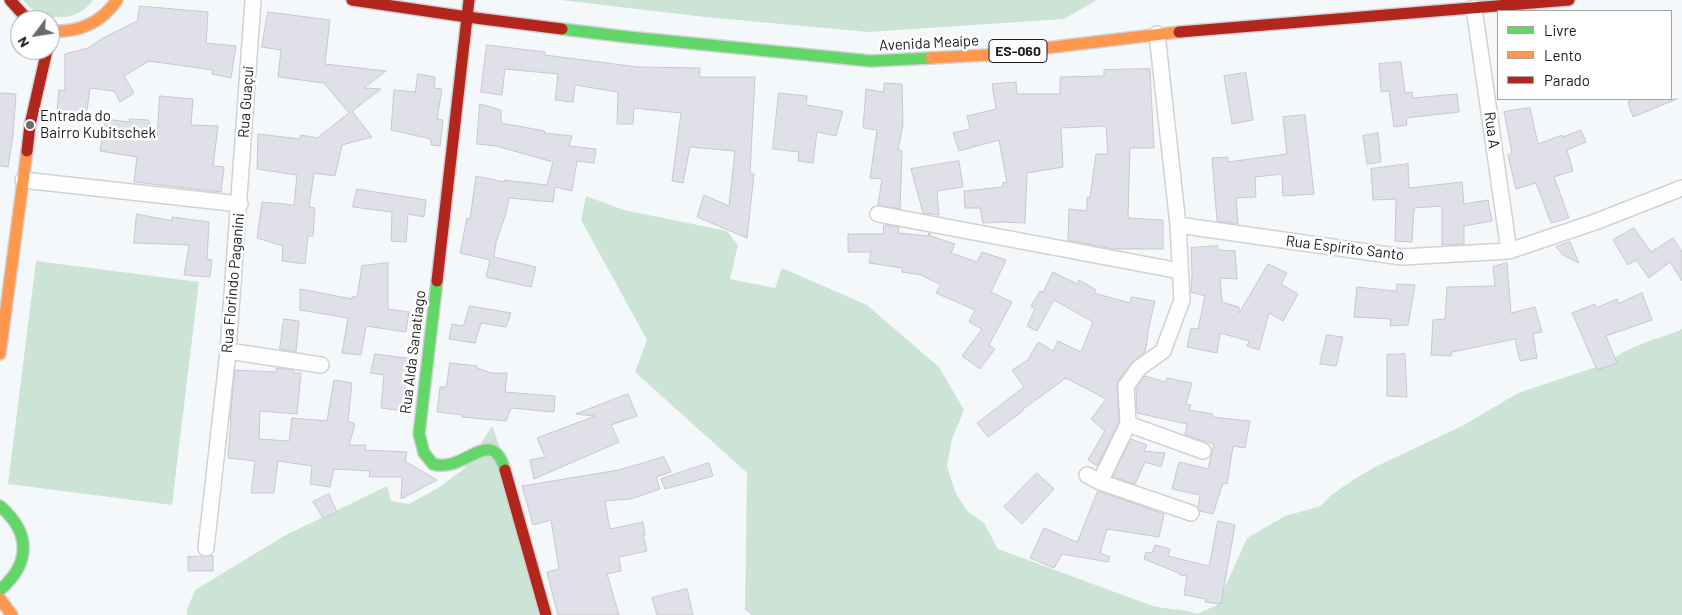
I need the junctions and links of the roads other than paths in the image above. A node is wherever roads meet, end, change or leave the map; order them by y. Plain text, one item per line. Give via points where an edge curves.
1 (10, 0) edge
2 (117, 0) edge
3 (253, 0) edge
4 (352, 0) edge
5 (469, 0) edge
6 (1568, 0) edge
7 (1474, 8) junction
8 (17, 10) edge
9 (467, 17) junction
10 (60, 32) edge
11 (1157, 34) junction
12 (45, 60) edge
13 (23, 180) junction
14 (1682, 188) edge
15 (240, 204) junction
16 (878, 214) dead end
17 (1178, 225) junction
18 (1509, 251) junction
19 (1180, 271) junction
20 (228, 352) junction
21 (0, 354) edge
22 (321, 365) dead end
23 (1128, 424) junction
24 (1203, 451) dead end
25 (0, 506) edge
26 (1190, 513) dead end
27 (206, 548) dead end
28 (0, 590) edge
29 (0, 599) edge
30 (12, 615) edge
31 (546, 615) edge

1 - 8 street
2 - 10 street via 102,18 86,27
3 - 15 street, Rua Guaçuí
4 - 9 street, Avenida Meaípe / ES-060
5 - 9 street, Rua Alda Sanatiago
6 - 7 street, Avenida Meaípe / ES-060
7 - 11 street, Avenida Meaípe / ES-060
7 - 18 street, Rua A
9 - 11 street, Avenida Meaípe / ES-060 via 871,61 987,55
9 - 31 street, Rua Alda Sanatiago via 420,447 426,459 442,467 460,462 483,449 498,455
11 - 17 street
12 - 13 street via 30,125
13 - 15 street, Rua Florindo Paganini
13 - 21 street
14 - 18 street, Rua Espírito Santo
15 - 20 street, Rua Florindo Paganini
16 - 19 street
17 - 18 street, Rua Espírito Santo via 1402,257
17 - 19 street
19 - 23 street via 1182,300 1163,351 1139,368 1126,386
20 - 22 street
20 - 27 street, Rua Florindo Paganini
23 - 24 street
23 - 26 street via 1094,479
25 - 28 street via 18,524 24,553 20,570 10,584
29 - 30 street

